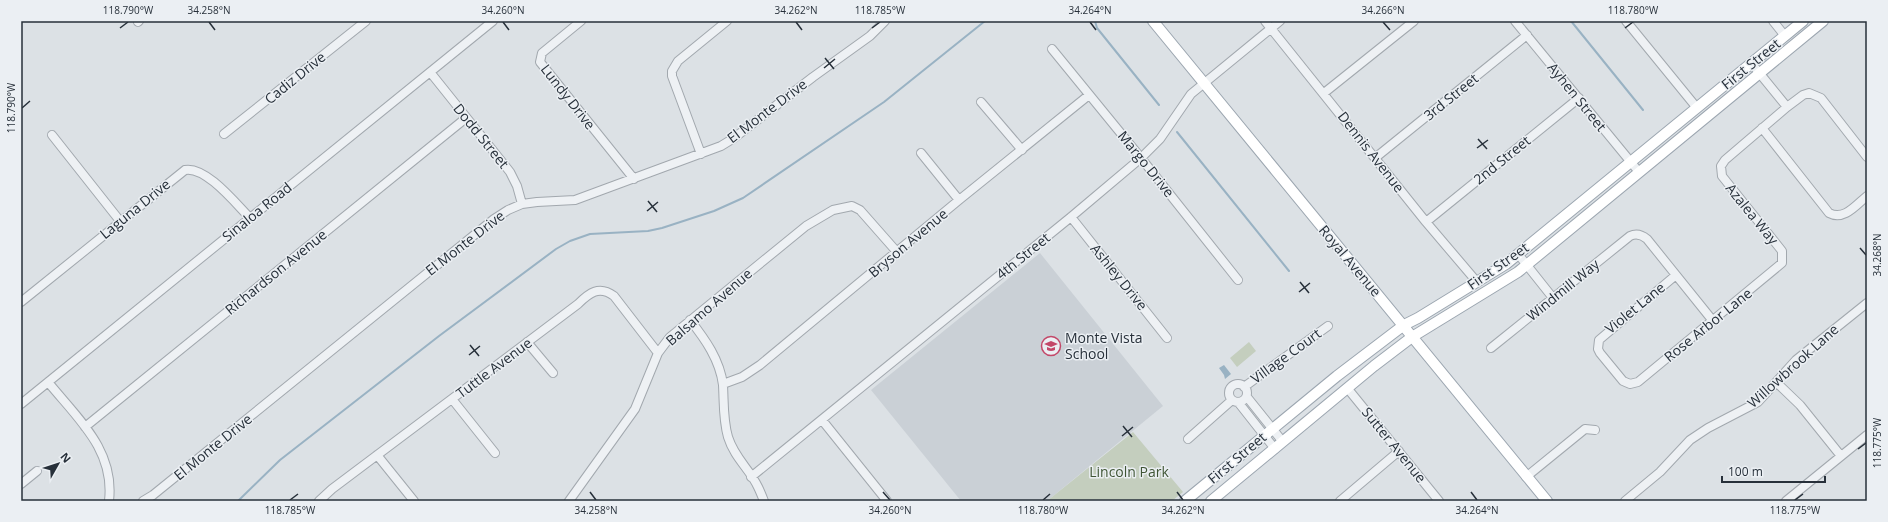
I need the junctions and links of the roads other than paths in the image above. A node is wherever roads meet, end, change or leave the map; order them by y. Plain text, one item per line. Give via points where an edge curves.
1 (366, 21) edge
2 (493, 21) edge
3 (581, 21) edge
4 (727, 21) edge
5 (885, 21) edge
6 (1153, 21) edge
7 (1266, 21) edge
8 (1280, 21) edge
9 (1414, 21) edge
10 (1515, 21) edge
11 (1626, 21) edge
12 (1773, 21) edge
13 (1803, 21) edge
14 (1823, 21) edge
15 (1272, 28) junction
16 (1527, 35) junction
17 (1785, 36) junction
18 (1052, 49) dead end
19 (1752, 64) junction
20 (430, 72) junction
21 (1760, 73) junction
22 (1203, 83) junction
23 (1324, 93) junction
24 (1089, 95) junction
25 (1579, 98) junction
26 (981, 102) dead end
27 (1787, 107) junction
28 (1697, 108) junction
29 (466, 118) junction
30 (1762, 128) junction
31 (224, 134) dead end
32 (52, 135) dead end
33 (1022, 150) junction
34 (921, 153) dead end
35 (701, 154) junction
36 (1867, 157) edge
37 (1141, 158) junction
38 (1375, 158) junction
39 (1631, 162) junction
40 (1639, 172) junction
41 (634, 179) junction
42 (1867, 196) edge
43 (959, 200) junction
44 (522, 204) junction
45 (1071, 217) junction
46 (250, 218) junction
47 (120, 222) junction
48 (1426, 222) junction
49 (897, 252) junction
50 (1518, 254) junction
51 (1783, 261) joint
52 (1527, 265) junction
53 (1676, 275) junction
54 (1238, 280) dead end
55 (1477, 282) junction
56 (1553, 298) junction
57 (21, 302) edge
58 (1867, 303) edge
59 (690, 320) junction
60 (1713, 321) junction
61 (1404, 325) junction
62 (1328, 326) dead end
63 (1412, 337) junction
64 (1167, 338) dead end
65 (527, 342) junction
66 (1490, 348) dead end
67 (658, 353) junction
68 (553, 374) dead end
69 (48, 382) junction
70 (1776, 382) junction
71 (723, 384) junction
72 (1630, 384) joint
73 (1244, 387) junction
74 (1348, 388) junction
75 (1247, 397) junction
76 (452, 399) junction
77 (1235, 401) junction
78 (21, 404) edge
79 (822, 420) junction
80 (85, 427) junction
81 (1272, 429) junction
82 (1595, 430) dead end
83 (1867, 435) edge
84 (1264, 436) junction
85 (1188, 438) dead end
86 (1283, 442) junction
87 (1275, 449) junction
88 (1399, 451) junction
89 (496, 453) dead end
90 (376, 455) junction
91 (1841, 456) junction
92 (37, 471) dead end
93 (751, 477) junction
94 (1526, 477) junction
95 (21, 484) edge
96 (109, 501) edge
97 (143, 501) edge
98 (319, 501) edge
99 (414, 501) edge
100 (569, 501) edge
101 (764, 501) edge
102 (887, 501) edge
103 (1185, 501) edge
104 (1211, 501) edge
105 (1340, 501) edge
106 (1439, 501) edge
107 (1547, 501) edge
108 (1625, 501) edge
109 (1786, 501) edge

1 - 31 street, Cadiz Drive
2 - 20 street, Sinaloa Road
3 - 41 street, Lundy Drive via 542,53 540,62
4 - 35 street via 678,61 672,70
5 - 35 street, El Monte Drive via 870,36 734,138
6 - 22 main road, Royal Avenue
7 - 15 street, Dennis Avenue
8 - 15 street, 4th Street
9 - 23 street
10 - 16 street, Ayhen Street
11 - 28 street
12 - 17 street
13 - 17 main road, First Street
14 - 21 main road, First Street
15 - 22 street, 4th Street
15 - 23 street, Dennis Avenue
16 - 25 street, Ayhen Street
16 - 38 street, 3rd Street
17 - 19 main road, First Street
18 - 24 street, Margo Drive
19 - 21 street
19 - 28 main road, First Street
20 - 29 street, Dodd Street
20 - 46 street, Sinaloa Road
21 - 27 street
21 - 40 main road, First Street
22 - 37 street, 4th Street via 1184,102 1160,139
22 - 61 main road, Royal Avenue
23 - 38 street, Dennis Avenue
24 - 33 street, Bryson Avenue
24 - 37 street, Margo Drive
25 - 39 street, Ayhen Street
25 - 48 street, 2nd Street
26 - 33 street
27 - 30 street
27 - 36 street via 1803,95 1814,94 1821,98
28 - 39 main road, First Street
29 - 44 street, Dodd Street via 510,172
29 - 80 street, Richardson Avenue
30 - 42 street via 1829,213 1836,216 1845,214
30 - 51 street, Azalea Way via 1726,160 1720,171 1782,251
32 - 47 street
33 - 43 street, Bryson Avenue
34 - 43 street
35 - 41 street, El Monte Drive
37 - 45 street, 4th Street
37 - 54 street, Margo Drive
38 - 48 street, Dennis Avenue
39 - 40 street, Ayhen Street
39 - 50 main road, First Street
40 - 52 main road, First Street
41 - 44 street, El Monte Drive via 575,200
43 - 49 street, Bryson Avenue
44 - 97 street, El Monte Drive via 494,219
45 - 64 street, Ashley Drive
45 - 79 street, 4th Street
46 - 47 street, Laguna Drive via 218,185 200,172 190,169 180,173
46 - 69 street, Sinaloa Road
47 - 57 street, Laguna Drive
48 - 55 street, Dennis Avenue
49 - 59 street, Balsamo Avenue via 856,207 847,206 833,210 806,226
49 - 71 street, Bryson Avenue via 760,365
50 - 52 street
50 - 55 main road, First Street
51 - 60 street, Rose Arbor Lane via 1780,267
52 - 56 street
52 - 63 main road, First Street
53 - 56 street, Windmill Way via 1646,239 1636,234 1630,236
53 - 60 street
53 - 72 street, Violet Lane via 1601,336 1597,344 1600,353 1623,381
55 - 61 main road, First Street
56 - 66 street, Windmill Way
58 - 70 street, Willowbrook Lane via 1806,351
59 - 67 street, Balsamo Avenue via 670,337
59 - 71 street via 711,350
60 - 72 street, Rose Arbor Lane via 1638,382
61 - 63 main road, Royal Avenue
61 - 81 main road, First Street
62 - 73 street, Village Court
63 - 74 main road, First Street
63 - 94 main road, Royal Avenue
65 - 67 street, Tuttle Avenue via 590,293 601,290 614,296
65 - 68 street
65 - 76 street, Tuttle Avenue
67 - 100 street, Balsamo Avenue via 635,409
69 - 78 street, Sinaloa Road
69 - 80 street
70 - 91 street via 1800,405
70 - 108 street, Willowbrook Lane via 1758,402 1690,440 1660,472
71 - 93 street via 728,438
73 - 75 street, Village Court
73 - 77 street, Village Court via 1239,384 1232,386 1229,392
74 - 86 main road, First Street
74 - 88 street, Sutter Avenue
75 - 77 street, Village Court
75 - 81 street, Village Court
76 - 89 street
76 - 90 street, Tuttle Avenue
77 - 84 street
77 - 85 street, Village Court
79 - 93 street, 4th Street
79 - 102 street
80 - 96 street via 99,446 108,466
81 - 84 main road, First Street
81 - 86 street, Village Court
82 - 94 street via 1585,429
83 - 91 street
84 - 87 street
84 - 103 main road, First Street
86 - 87 main road, First Street
87 - 104 main road, First Street
88 - 105 street
88 - 106 street, Sutter Avenue
90 - 98 street, Tuttle Avenue
90 - 99 street
91 - 109 street
92 - 95 street
93 - 101 street
94 - 107 main road, Royal Avenue

